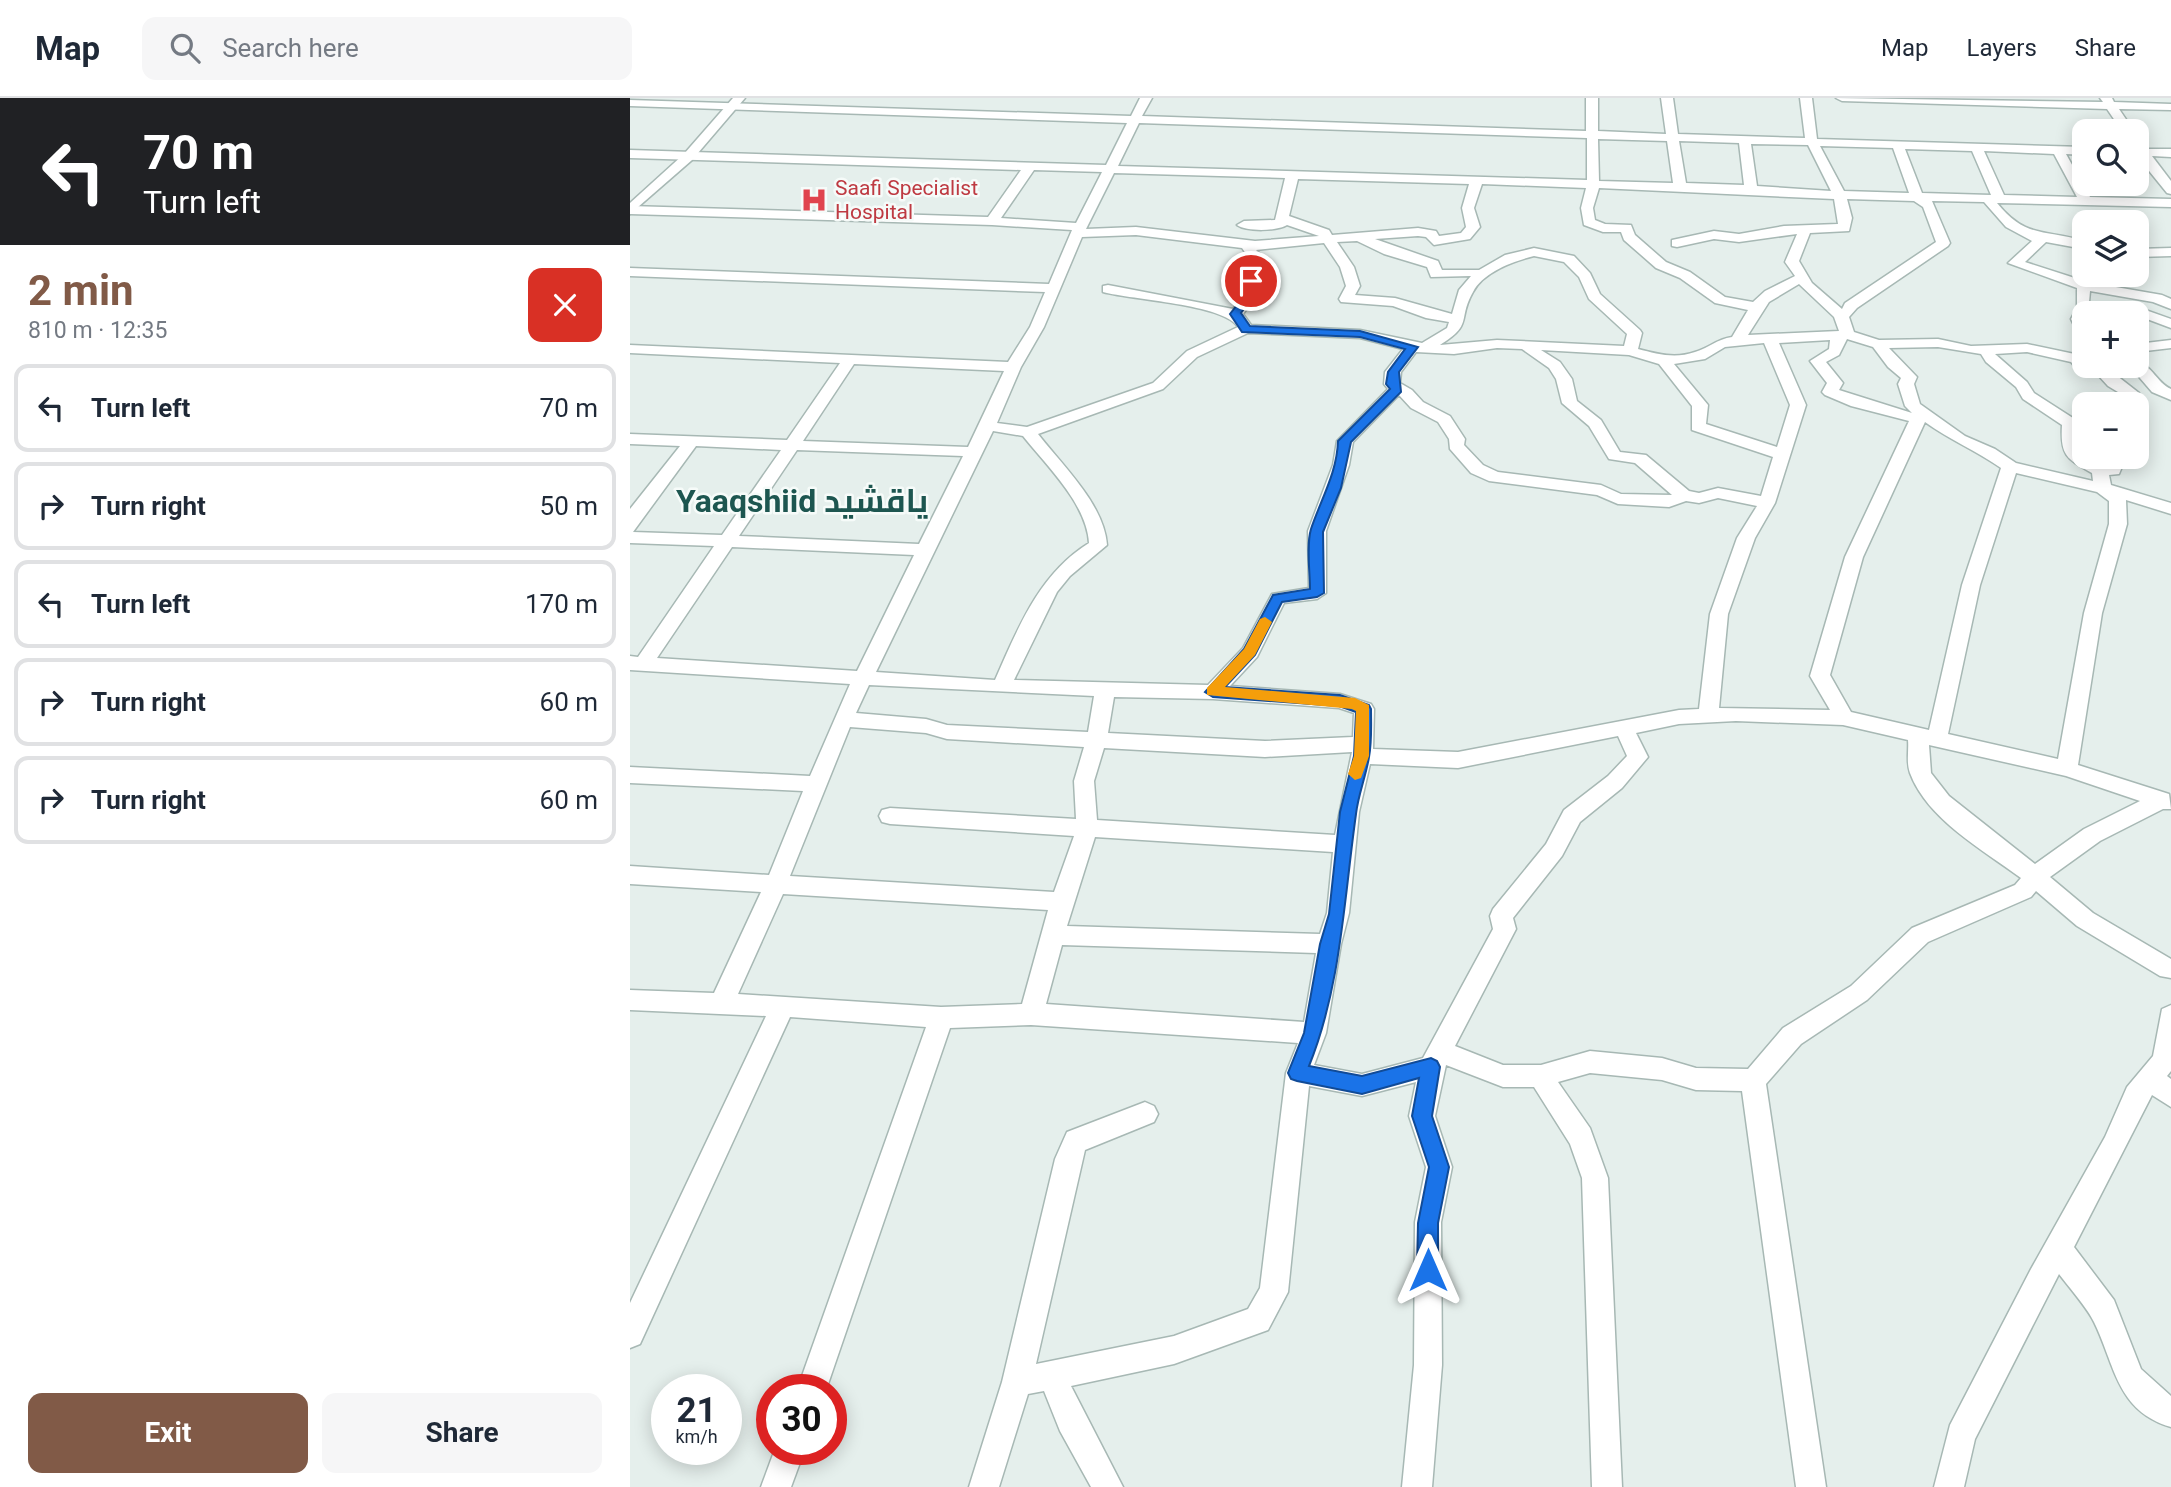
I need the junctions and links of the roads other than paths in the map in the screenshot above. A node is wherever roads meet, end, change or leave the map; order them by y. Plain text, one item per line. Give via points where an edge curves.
1 (1003, 98) edge
2 (1146, 98) edge
3 (1592, 98) edge
4 (1667, 98) edge
5 (1806, 98) edge
6 (1842, 98) edge
7 (2108, 101) edge
8 (630, 103) edge
9 (735, 103) edge
10 (2171, 107) edge
11 (988, 116) junction
12 (2120, 119) edge
13 (1133, 121) junction
14 (1593, 135) junction
15 (1672, 137) junction
16 (1744, 138) junction
17 (1811, 140) junction
18 (1897, 143) junction
19 (1976, 146) junction
20 (2058, 150) junction
21 (2072, 151) edge
22 (2149, 151) edge
23 (2171, 153) edge
24 (630, 154) edge
25 (688, 157) junction
26 (2149, 163) edge
27 (1029, 168) junction
28 (1110, 170) junction
29 (1292, 176) junction
30 (1476, 182) junction
31 (1593, 186) junction
32 (1679, 188) junction
33 (1751, 189) junction
34 (2171, 190) edge
35 (1838, 195) junction
36 (1916, 197) junction
37 (1993, 198) junction
38 (2086, 202) junction
39 (2171, 203) edge
40 (630, 210) edge
41 (1284, 219) junction
42 (992, 221) junction
43 (1244, 226) dead end
44 (1079, 230) junction
45 (1804, 232) junction
46 (1360, 237) junction
47 (1325, 238) junction
48 (2041, 240) junction
49 (2072, 242) edge
50 (1677, 243) dead end
51 (1255, 245) junction
52 (2171, 252) edge
53 (2149, 253) edge
54 (630, 272) edge
55 (1480, 275) junction
56 (1801, 278) junction
57 (2072, 284) edge
58 (2091, 287) edge
59 (1054, 288) junction
60 (1108, 289) dead end
61 (2171, 305) edge
62 (1755, 307) junction
63 (1236, 314) junction
64 (1841, 315) junction
65 (2149, 316) edge
66 (1459, 319) junction
67 (2171, 324) edge
68 (1246, 329) junction
69 (1843, 336) junction
70 (1738, 340) junction
71 (1770, 340) junction
72 (1878, 344) junction
73 (2171, 344) edge
74 (1419, 347) junction
75 (1523, 347) junction
76 (2149, 347) edge
77 (630, 349) edge
78 (1986, 350) junction
79 (1630, 351) junction
80 (2072, 358) edge
81 (849, 361) junction
82 (1666, 361) junction
83 (1013, 368) junction
84 (2108, 378) edge
85 (2148, 378) edge
86 (1397, 389) junction
87 (1830, 392) junction
88 (2130, 392) edge
89 (2171, 395) edge
90 (1798, 405) junction
91 (1923, 418) junction
92 (988, 426) junction
93 (1028, 432) junction
94 (630, 439) edge
95 (692, 440) junction
96 (790, 445) junction
97 (973, 452) junction
98 (1781, 454) junction
99 (2010, 467) junction
100 (2113, 469) edge
101 (2102, 480) junction
102 (1684, 496) junction
103 (1767, 503) junction
104 (2171, 508) edge
105 (630, 527) edge
106 (630, 537) edge
107 (724, 542) junction
108 (927, 550) junction
109 (637, 663) edge
110 (866, 677) junction
111 (1001, 687) junction
112 (1105, 690) junction
113 (1213, 692) junction
114 (1708, 715) junction
115 (1843, 718) junction
116 (843, 719) junction
117 (1624, 728) junction
118 (1927, 736) junction
119 (1097, 738) junction
120 (1362, 750) junction
121 (2067, 769) junction
122 (630, 775) edge
123 (816, 785) junction
124 (2166, 802) edge
125 (890, 816) dead end
126 (1087, 830) junction
127 (1345, 844) junction
128 (630, 874) edge
129 (2035, 876) junction
130 (776, 884) junction
131 (1062, 902) junction
132 (1053, 935) junction
133 (1329, 944) junction
134 (2170, 972) edge
135 (630, 1000) edge
136 (721, 1004) junction
137 (783, 1006) junction
138 (1031, 1014) junction
139 (2171, 1016) edge
140 (941, 1018) junction
141 (1314, 1033) junction
142 (1435, 1059) junction
143 (1297, 1073) junction
144 (1541, 1076) junction
145 (1753, 1080) junction
146 (2161, 1086) edge
147 (1145, 1114) dead end
148 (2059, 1248) junction
149 (630, 1334) edge
150 (817, 1374) edge
151 (1052, 1376) junction
152 (1017, 1382) junction
153 (2171, 1412) edge
154 (784, 1465) edge
155 (776, 1487) edge
156 (984, 1487) edge
157 (1108, 1487) edge
158 (1417, 1487) edge
159 (1607, 1487) edge
160 (1811, 1487) edge
161 (1949, 1487) edge

1 - 11 street
2 - 13 street
3 - 14 street
4 - 15 street
5 - 17 street
6 - 7 street
7 - 10 street
7 - 12 street
8 - 9 street
9 - 11 street
9 - 25 street
11 - 13 street
13 - 14 street
13 - 28 street
14 - 15 street
14 - 31 street
15 - 16 street
15 - 32 street
16 - 17 street
16 - 33 street
17 - 18 street
17 - 35 street
18 - 19 street
18 - 36 street
19 - 20 street
19 - 37 street
20 - 21 street
20 - 38 street
22 - 23 street
24 - 25 street
25 - 27 street
25 - 40 street
26 - 34 street
27 - 28 street
27 - 42 street
28 - 29 street
28 - 44 street
29 - 30 street
29 - 41 street
30 - 31 street
30 - 46 street via 1468,208 1473,227 1465,236 1434,241 1432,234 1382,232
31 - 32 street
31 - 62 street via 1587,216 1594,227 1626,228 1629,237 1661,265 1685,275 1720,300
32 - 33 street
33 - 35 street
35 - 36 street
35 - 45 street via 1844,228
36 - 37 street
36 - 64 street via 1929,205 1942,243 1885,279
37 - 38 street
37 - 48 street via 1996,212 2025,235
38 - 39 street
40 - 42 street
41 - 43 street via 1281,224
41 - 47 street via 1324,233
42 - 44 street
44 - 51 street via 1136,231
44 - 59 street
45 - 50 street via 1784,230 1739,238 1714,235
45 - 56 street via 1792,259
46 - 47 street
46 - 55 street via 1433,264 1436,274
47 - 51 street
47 - 66 street via 1350,274 1353,286 1346,299 1395,302
48 - 49 street
48 - 57 street via 2015,263 2034,278
51 - 63 street via 1248,248 1258,258 1246,266 1252,292
52 - 53 street
54 - 59 street
55 - 66 street via 1466,290
55 - 79 street via 1525,253 1569,259 1585,276 1594,296 1635,333
56 - 62 street via 1772,291
56 - 64 street
58 - 61 street via 2157,298
59 - 83 street
60 - 63 street
62 - 70 street
63 - 68 street
64 - 69 street
65 - 67 street
66 - 74 street via 1452,332
68 - 74 street via 1360,334
68 - 93 street via 1192,354 1158,386
69 - 71 street
69 - 72 street
69 - 87 street via 1835,352 1817,361 1835,383
70 - 71 street
70 - 82 street via 1700,356
71 - 90 street via 1780,359 1785,386
72 - 78 street via 1938,343
72 - 91 street via 1909,377 1906,384 1913,406
73 - 76 street
74 - 75 street
74 - 86 street via 1394,372 1392,384
75 - 79 street
75 - 102 street via 1555,365 1570,403 1595,423 1610,452 1640,458
77 - 81 street
78 - 80 street via 2027,348
78 - 101 street via 2028,396 2070,423 2074,456
79 - 82 street
81 - 83 street
81 - 96 street
82 - 98 street via 1700,405 1698,426
83 - 92 street
84 - 88 street
85 - 89 street
86 - 102 street via 1444,419 1460,453 1477,469 1495,477 1601,490 1618,499 1668,502
86 - 113 street via 1345,441 1335,488 1317,532 1317,593 1278,598 1250,652
87 - 90 street
87 - 91 street
90 - 98 street
91 - 99 street
91 - 115 street via 1854,557 1825,652 1821,676
92 - 93 street
92 - 97 street
93 - 111 street via 1049,454 1100,537 1098,545 1079,555 1035,608
94 - 95 street
95 - 96 street
95 - 105 street
96 - 97 street
96 - 107 street
97 - 108 street
98 - 103 street
99 - 101 street
99 - 118 street
100 - 101 street
101 - 104 street
101 - 121 street via 2117,499 2118,524 2093,612
102 - 103 street via 1718,493
103 - 114 street via 1746,538 1719,614
106 - 107 street
107 - 108 street
107 - 109 street
108 - 110 street
109 - 110 street
110 - 111 street
110 - 116 street
111 - 112 street
112 - 113 street
112 - 119 street
113 - 120 street via 1355,704 1364,709
114 - 115 street
114 - 117 street
115 - 118 street
116 - 119 street via 947,732
116 - 123 street
117 - 120 street via 1458,760
117 - 142 street via 1638,757 1572,816 1554,850 1501,916 1505,929
118 - 121 street
118 - 129 street via 1919,740 1917,763 1922,777 1960,818
119 - 120 street
119 - 126 street via 1084,780
120 - 127 street
121 - 124 street
122 - 123 street
123 - 130 street
124 - 129 street via 2092,835
125 - 126 street
126 - 127 street
126 - 131 street
127 - 133 street via 1338,914
128 - 130 street
129 - 134 street via 2060,900
129 - 145 street via 2023,891 1920,935 1859,993 1792,1036
130 - 131 street
130 - 136 street
131 - 132 street
132 - 133 street
132 - 138 street
133 - 141 street
135 - 136 street
136 - 137 street
137 - 140 street
137 - 149 street
138 - 140 street
138 - 141 street
139 - 146 street
140 - 150 street
141 - 143 street
142 - 143 street via 1362,1085
142 - 144 street via 1503,1076
142 - 158 street via 1422,1116 1439,1167 1428,1223 1428,1365
143 - 151 street via 1274,1292 1258,1320 1174,1350
144 - 145 street via 1590,1062 1651,1067 1696,1079
144 - 159 street via 1581,1137 1595,1178
145 - 160 street
146 - 148 street via 2136,1095 2115,1145
147 - 152 street via 1076,1141
148 - 153 street via 2105,1310 2130,1379
148 - 161 street via 1961,1436
151 - 152 street
151 - 157 street
152 - 156 street
154 - 155 street

